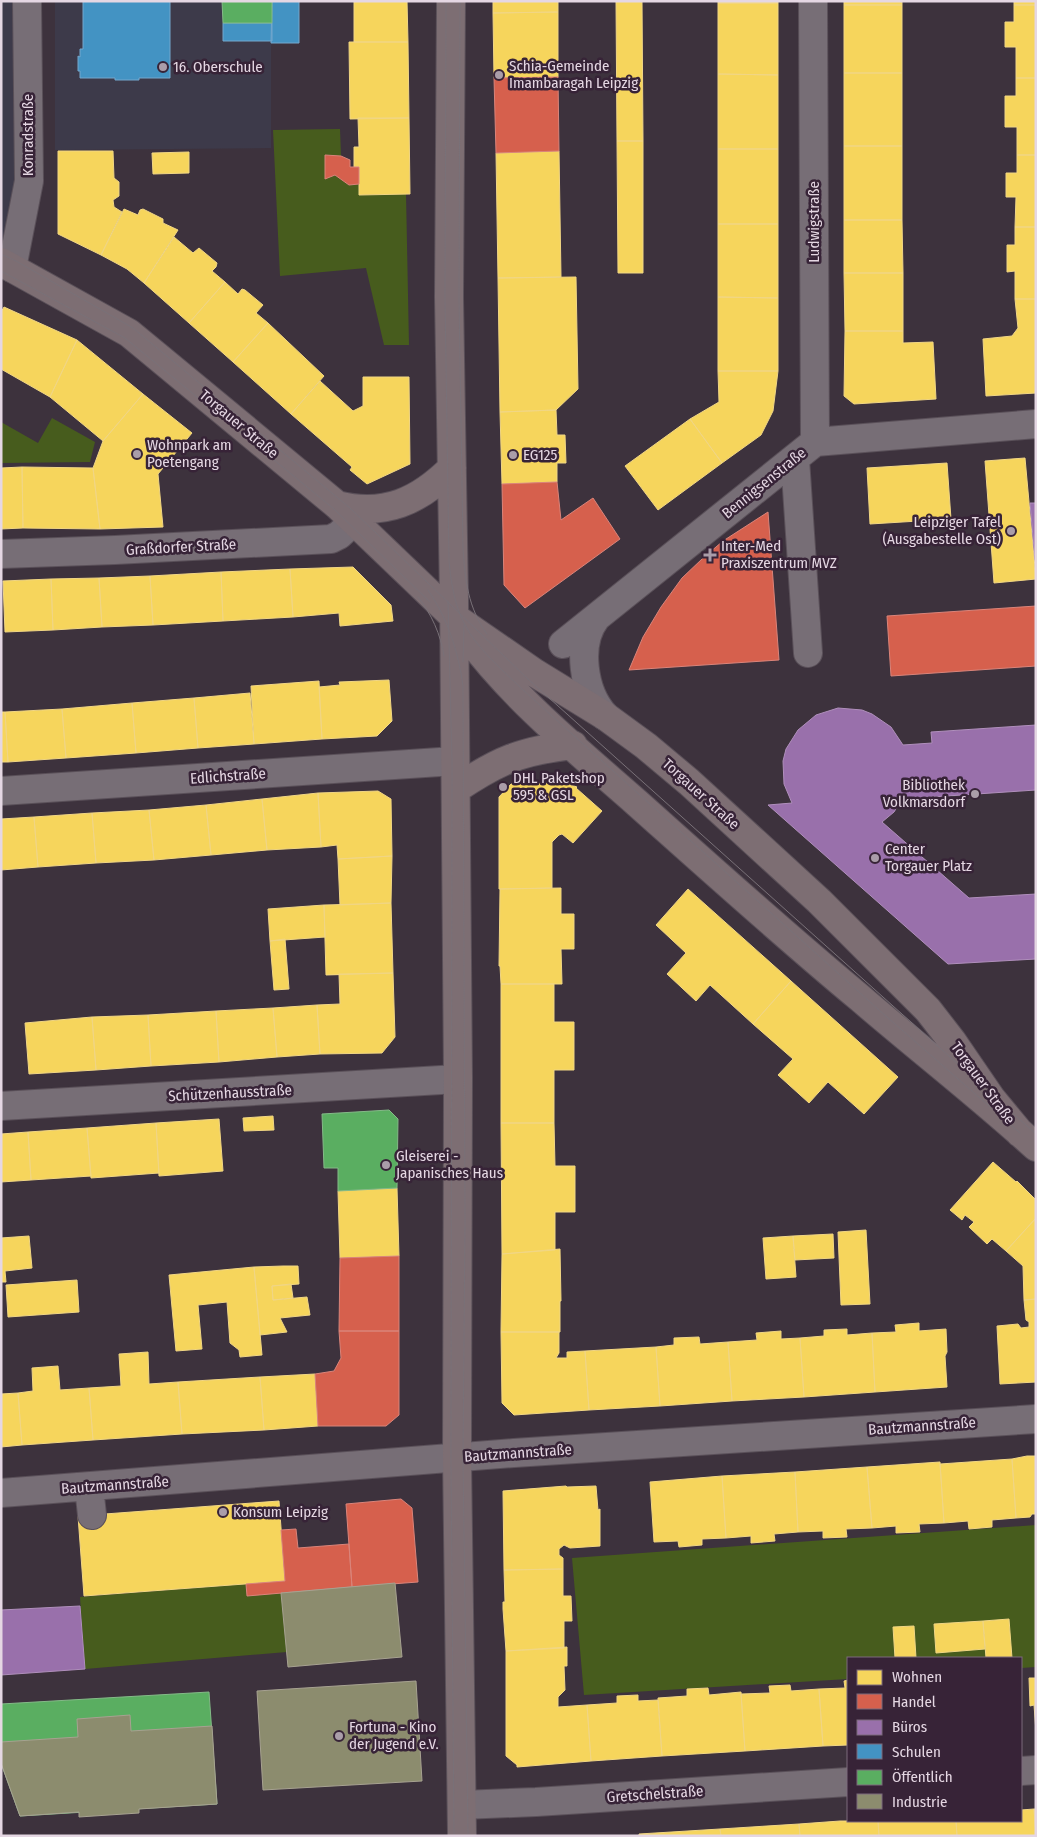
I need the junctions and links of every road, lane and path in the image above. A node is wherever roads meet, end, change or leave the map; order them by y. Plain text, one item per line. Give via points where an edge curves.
1 (27, 1) edge
2 (450, 1) edge
3 (813, 1) edge
4 (7, 265) edge
5 (1036, 424) edge
6 (805, 451) junction
7 (452, 468) junction
8 (346, 513) junction
9 (1, 554) edge
10 (598, 616) junction
11 (454, 617) junction
12 (563, 644) dead end
13 (808, 652) dead end
14 (605, 716) junction
15 (573, 746) junction
16 (456, 761) junction
17 (456, 789) junction
18 (1, 791) edge
19 (458, 1079) junction
20 (1, 1106) edge
21 (1028, 1140) edge
22 (1036, 1419) edge
23 (457, 1458) junction
24 (89, 1487) junction
25 (1, 1493) edge
26 (92, 1515) dead end
27 (1036, 1770) edge
28 (1022, 1771) edge
29 (847, 1782) edge
30 (462, 1805) junction
31 (462, 1836) edge

1 - 4 street, Konradstraße via 29,182
2 - 7 main road
3 - 6 street, Ludwigstraße
4 - 8 main road, Torgauer Straße via 129,333
5 - 6 street, Bennigsenstraße
6 - 10 street, Bennigsenstraße
6 - 13 street, Ludwigstraße
7 - 8 main road via 435,485 403,503
7 - 11 main road
8 - 9 street, Graßdorfer Straße via 339,535 331,539
8 - 11 main road, Torgauer Straße
10 - 12 street, Bennigsenstraße
10 - 14 street via 588,631 584,651 591,692
11 - 14 main road, Torgauer Straße
11 - 15 main road, Torgauer Straße via 506,684
11 - 16 main road
14 - 21 main road, Torgauer Straße via 689,782 819,900 928,1010 991,1098
15 - 17 main road via 516,756 494,765
15 - 21 main road, Torgauer Straße via 785,935
16 - 17 main road
16 - 18 street, Edlichstraße
17 - 19 main road
19 - 20 street, Schützenhausstraße
19 - 23 main road
22 - 23 street, Bautzmannstraße
23 - 24 street, Bautzmannstraße
23 - 30 main road
24 - 25 street, Bautzmannstraße
24 - 26 street
27 - 28 street
29 - 30 street, Gretschelstraße
30 - 31 main road

